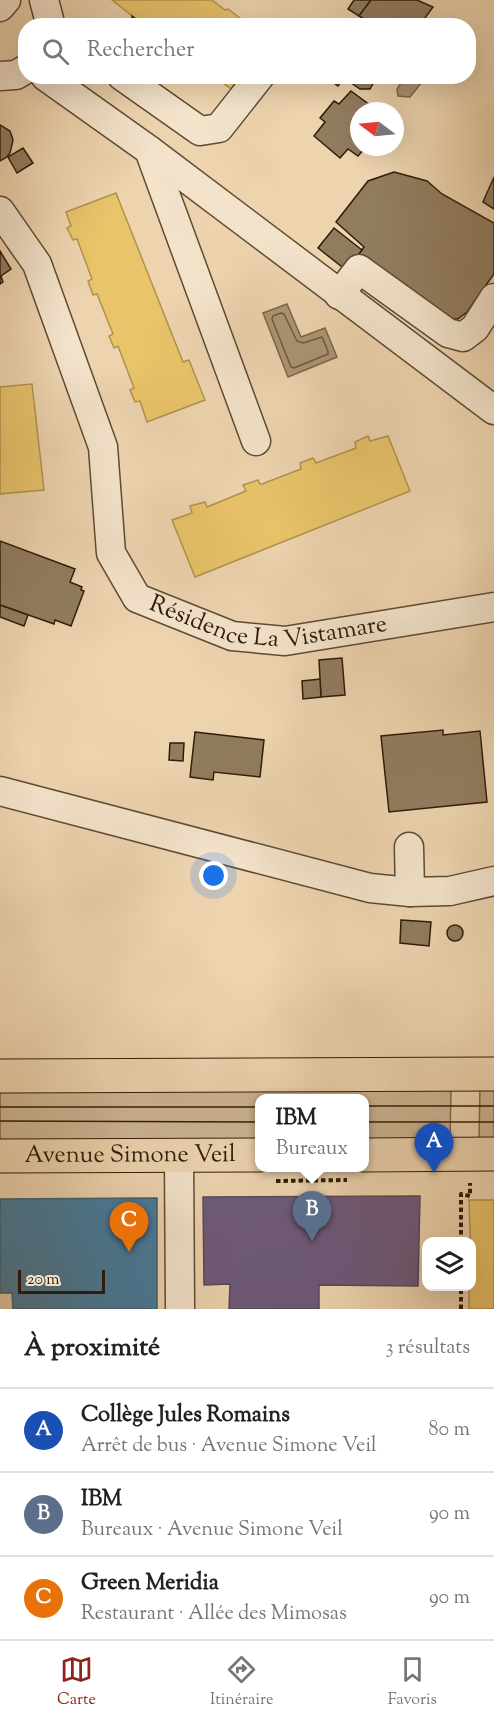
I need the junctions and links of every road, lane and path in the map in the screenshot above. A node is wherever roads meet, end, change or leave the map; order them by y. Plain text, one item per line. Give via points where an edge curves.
1 (6, 0) edge
2 (44, 0) edge
3 (0, 7) edge
4 (49, 18) edge
5 (18, 74) edge
6 (0, 76) edge
7 (56, 84) edge
8 (133, 84) edge
9 (254, 84) edge
10 (149, 150) junction
11 (0, 211) edge
12 (339, 295) junction
13 (494, 298) edge
14 (494, 410) edge
15 (256, 441) dead end
16 (494, 607) edge
17 (0, 791) edge
18 (409, 847) dead end
19 (494, 881) edge
20 (410, 892) junction
21 (494, 1074) edge
22 (0, 1076) edge
23 (494, 1154) edge
24 (179, 1155) junction
25 (255, 1155) edge
26 (369, 1155) edge
27 (0, 1156) edge
28 (470, 1179) dead end
29 (461, 1237) edge
30 (461, 1291) edge
31 (180, 1309) edge
32 (461, 1309) edge

1 - 3 street
2 - 4 street
5 - 6 street
7 - 10 street
8 - 9 street via 201,131 219,128
10 - 12 street
10 - 15 street
11 - 16 street, Résidence La Vistamare via 37,264 103,447 111,553 137,598 232,636 285,641
12 - 13 street via 359,268 448,333 463,338 476,328
12 - 14 street
17 - 20 street via 370,888
18 - 20 street
19 - 20 street via 450,891
21 - 22 main road
23 - 26 main road
24 - 25 main road, Avenue Simone Veil
24 - 27 main road, Avenue Simone Veil
24 - 31 street
28 - 29 path via 470,1196 461,1194
30 - 32 path

